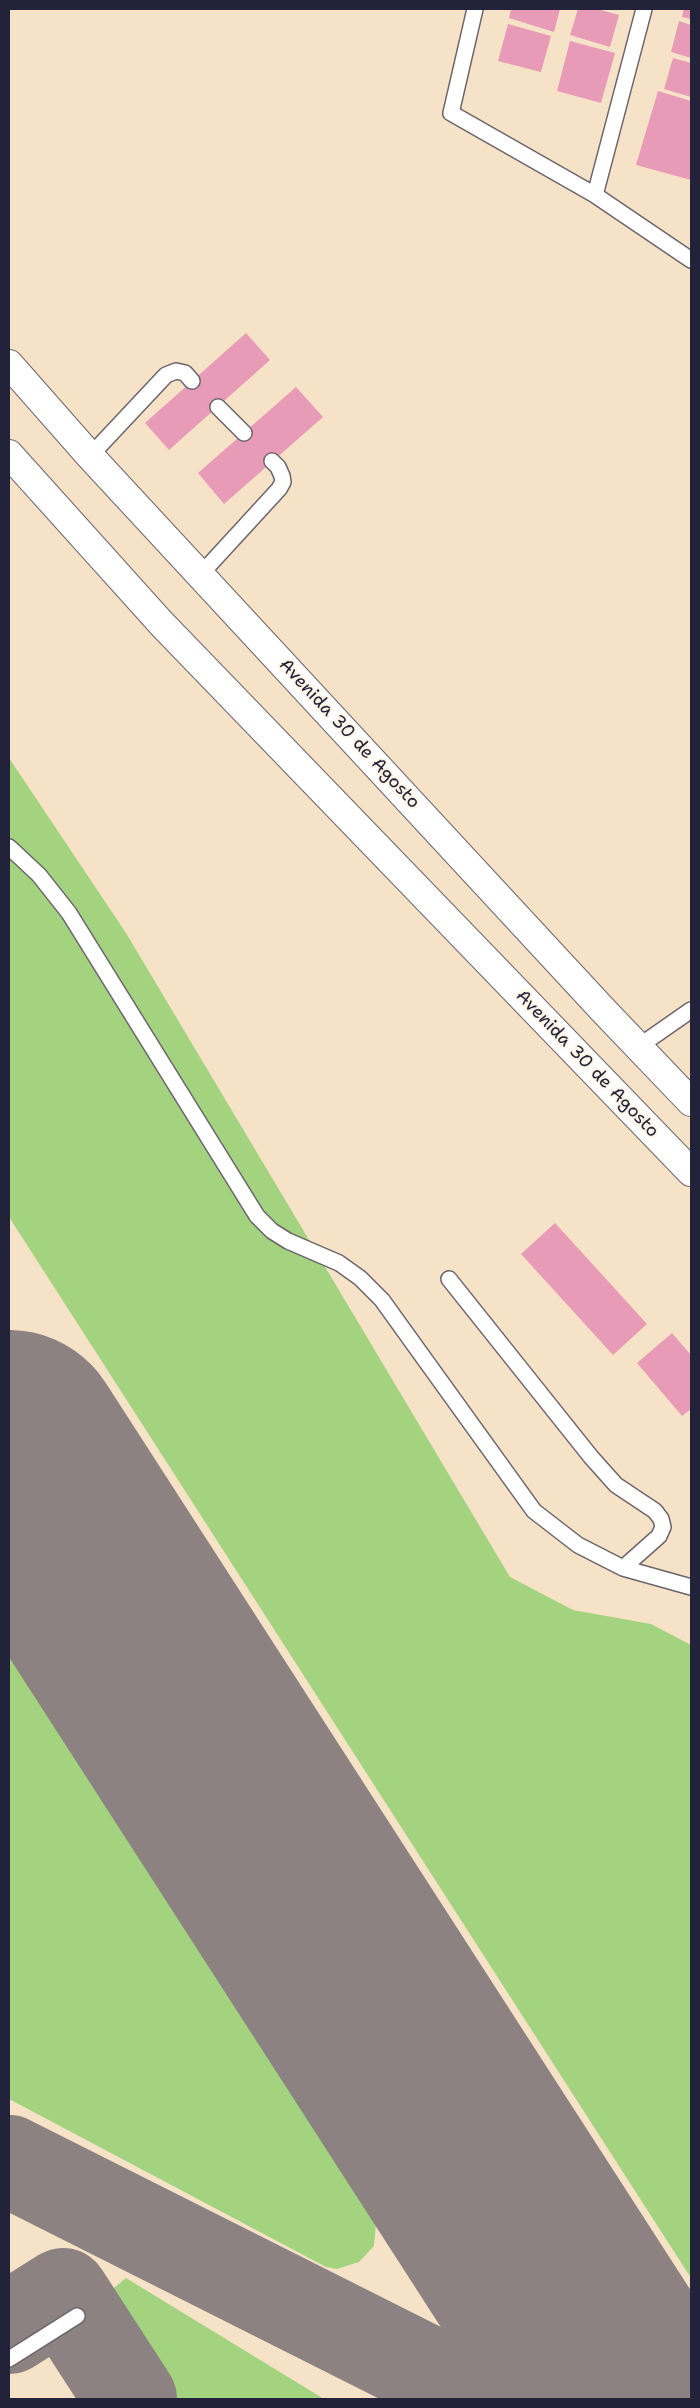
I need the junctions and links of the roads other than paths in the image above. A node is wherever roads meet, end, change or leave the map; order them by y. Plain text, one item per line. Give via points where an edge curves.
1 (475, 9) edge
2 (644, 9) edge
3 (595, 195) junction
4 (691, 260) edge
5 (9, 364) edge
6 (192, 381) dead end
7 (218, 407) dead end
8 (244, 433) dead end
9 (9, 454) edge
10 (90, 456) junction
11 (272, 462) dead end
12 (201, 574) junction
13 (9, 847) edge
14 (691, 1010) edge
15 (638, 1047) junction
16 (691, 1102) edge
17 (691, 1172) edge
18 (449, 1279) dead end
19 (623, 1568) junction
20 (691, 1586) edge
21 (77, 2316) dead end
22 (9, 2360) edge

1 - 3 lane via 451,113
2 - 3 lane
3 - 4 lane
5 - 10 main road, Avenida 30 de Agosto
6 - 10 lane via 185,373 166,374
7 - 8 lane
9 - 17 main road, Avenida 30 de Agosto via 161,623
10 - 12 main road, Avenida 30 de Agosto
11 - 12 lane via 282,476 279,490
12 - 15 main road, Avenida 30 de Agosto
13 - 19 lane via 39,875 69,913 257,1216 288,1241 339,1263 360,1278 382,1300 534,1511 578,1545
14 - 15 lane
15 - 16 main road, Avenida 30 de Agosto
18 - 19 lane via 591,1457 616,1485 655,1511 661,1519 663,1527 659,1536
19 - 20 lane
21 - 22 lane

